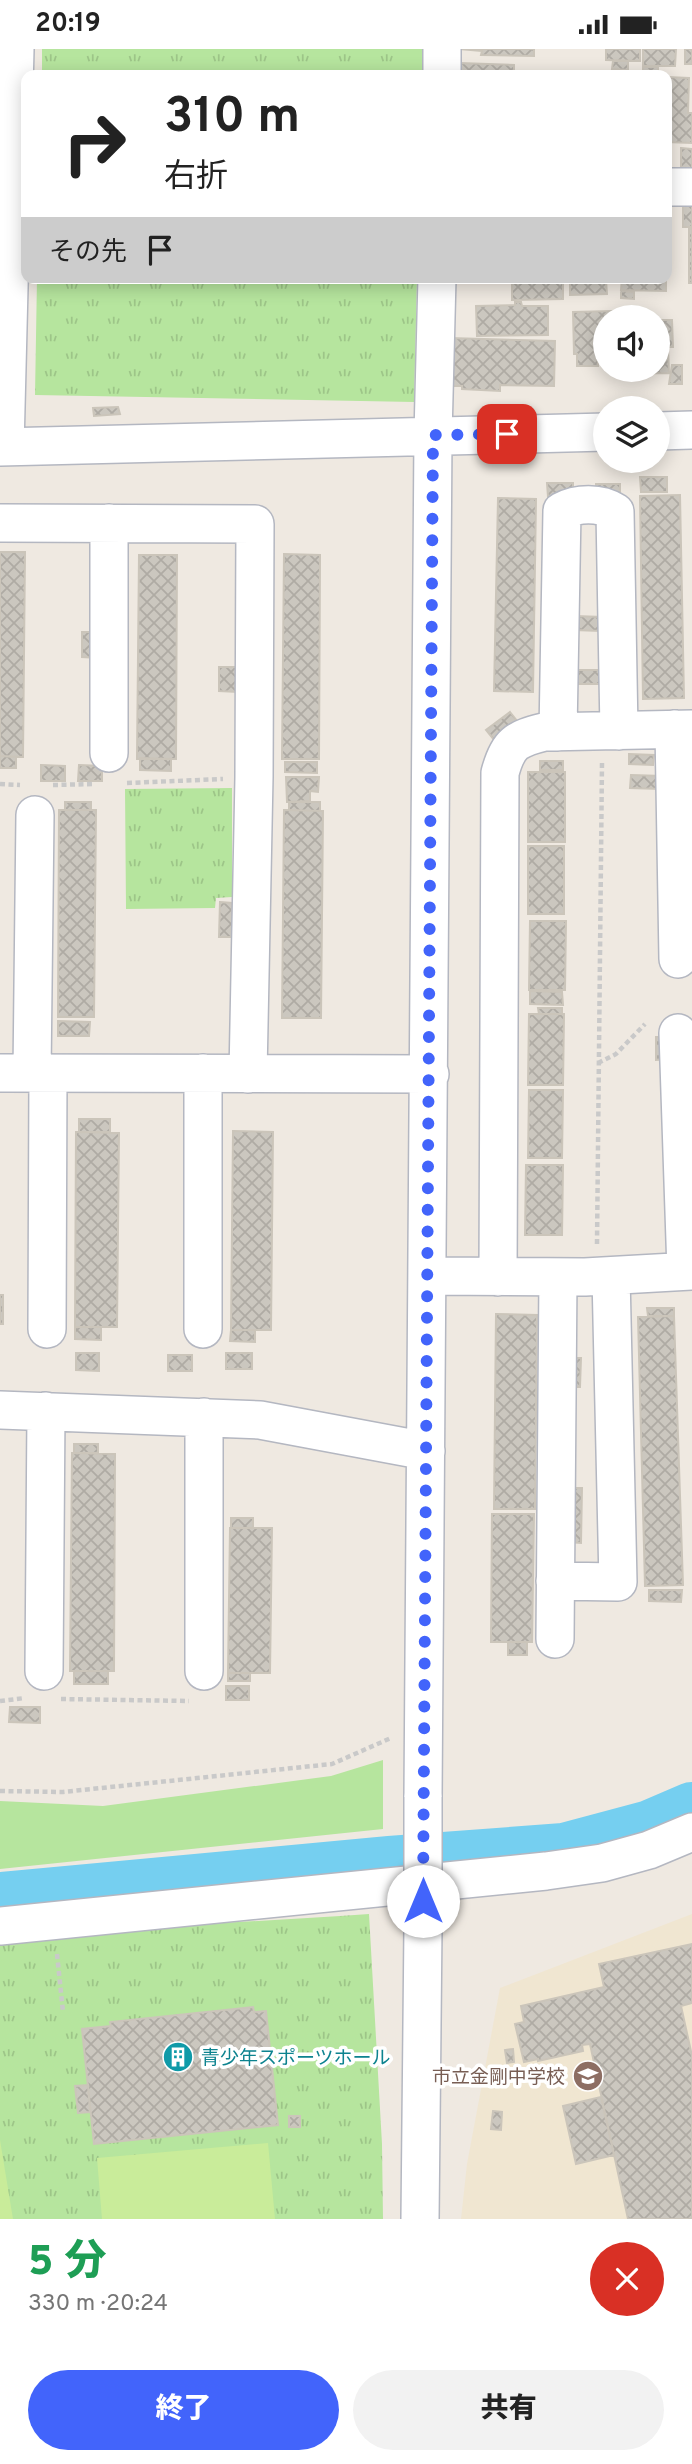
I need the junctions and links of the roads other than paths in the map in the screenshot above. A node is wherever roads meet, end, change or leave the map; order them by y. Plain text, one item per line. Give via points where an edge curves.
1 (15, 49) edge
2 (442, 49) edge
3 (442, 70) edge
4 (672, 187) edge
5 (692, 187) edge
6 (6, 190) edge
7 (437, 284) edge
8 (692, 430) edge
9 (670, 431) edge
10 (593, 432) edge
11 (433, 435) junction
12 (3, 447) edge
13 (0, 523) edge
14 (109, 523) junction
15 (683, 729) edge
16 (611, 730) junction
17 (558, 731) junction
18 (109, 753) dead end
19 (35, 815) dead end
20 (678, 960) dead end
21 (678, 1033) dead end
22 (27, 1073) edge
23 (204, 1073) junction
24 (248, 1073) junction
25 (430, 1074) junction
26 (689, 1271) edge
27 (428, 1276) junction
28 (604, 1276) junction
29 (498, 1277) junction
30 (558, 1277) junction
31 (47, 1329) dead end
32 (203, 1329) dead end
33 (0, 1410) edge
34 (46, 1411) junction
35 (204, 1417) junction
36 (426, 1451) junction
37 (555, 1581) junction
38 (555, 1639) dead end
39 (204, 1671) road end
40 (46, 1690) road end
41 (692, 1832) edge
42 (0, 1926) edge
43 (420, 2219) edge

1 - 6 street
2 - 3 street
4 - 5 street
6 - 12 street
7 - 11 street
8 - 9 street
10 - 11 street
11 - 12 street
11 - 25 street
13 - 14 street
14 - 18 street
14 - 24 street via 255,524
15 - 16 street
15 - 20 street
16 - 17 street
16 - 17 street via 615,512 605,505 571,506 562,512
17 - 29 street via 521,738 505,752 500,773
19 - 22 street
21 - 26 street
22 - 23 street
22 - 31 street
23 - 24 street
23 - 32 street
24 - 25 street
25 - 27 street
26 - 28 street
27 - 29 street
27 - 36 street
28 - 30 street
28 - 37 street via 618,1582
29 - 30 street
30 - 37 street
33 - 34 street
34 - 35 street
34 - 40 street
35 - 36 street via 260,1420
35 - 39 street
36 - 43 street, bridge
37 - 38 street
41 - 42 street via 603,1863 546,1871

